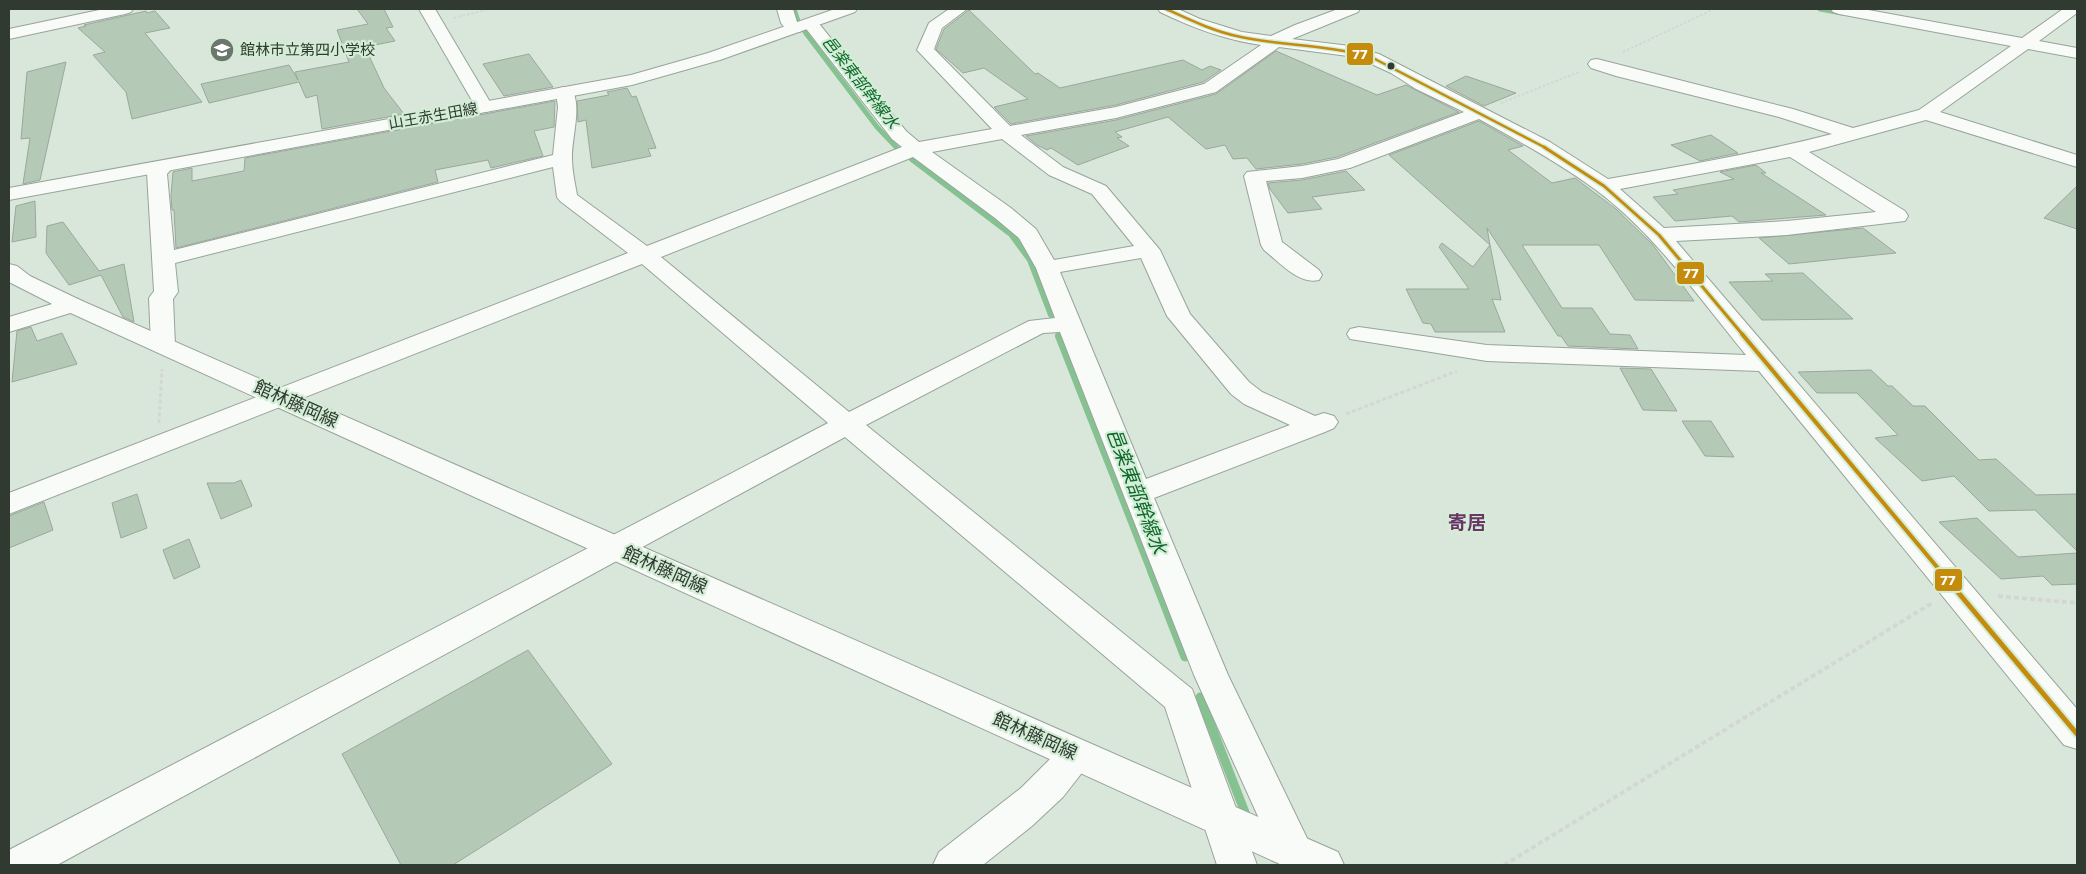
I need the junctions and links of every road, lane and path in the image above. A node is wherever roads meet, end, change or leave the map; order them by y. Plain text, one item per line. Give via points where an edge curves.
1 (124, 9) edge
2 (489, 9) edge
3 (785, 9) edge
4 (849, 9) edge
5 (959, 9) edge
6 (1166, 9) edge
7 (1352, 9) edge
8 (1839, 9) edge
9 (2073, 9) edge
10 (431, 16) edge
11 (49, 25) junction
12 (802, 26) junction
13 (9, 34) edge
14 (1274, 41) junction
15 (2026, 44) junction
16 (34, 45) dead end
17 (2077, 53) edge
18 (1598, 64) dead end
19 (565, 92) junction
20 (484, 107) junction
21 (1480, 112) junction
22 (1926, 114) junction
23 (1006, 133) junction
24 (1852, 134) junction
25 (915, 149) junction
26 (1793, 150) junction
27 (562, 159) junction
28 (2077, 161) edge
29 (164, 166) junction
30 (1604, 186) junction
31 (9, 194) edge
32 (1659, 235) junction
33 (1149, 250) junction
34 (645, 255) junction
35 (163, 259) junction
36 (1047, 268) junction
37 (9, 271) edge
38 (1311, 276) dead end
39 (72, 305) junction
40 (1069, 324) junction
41 (9, 325) edge
42 (1359, 334) dead end
43 (163, 346) junction
44 (1487, 353) junction
45 (1767, 364) junction
46 (282, 397) junction
47 (846, 424) junction
48 (1321, 424) junction
49 (157, 446) junction
50 (1138, 493) junction
51 (9, 504) edge
52 (616, 548) junction
53 (1959, 593) junction
54 (2077, 603) edge
55 (1211, 675) junction
56 (1164, 684) junction
57 (2077, 734) edge
58 (1075, 754) junction
59 (1220, 818) junction
60 (1297, 859) edge
61 (19, 865) edge
62 (953, 865) edge
63 (1237, 865) edge
64 (1324, 865) edge
65 (1504, 865) edge

1 - 11 street
2 - 10 path
3 - 12 street via 789,23
4 - 12 street, 山王赤生田線
5 - 23 street via 935,26 925,50
6 - 14 street via 1221,32
7 - 14 street
8 - 15 street
9 - 15 street
10 - 20 street
11 - 13 street
11 - 16 street via 58,37
12 - 19 street, 山王赤生田線 via 666,72
12 - 25 street
14 - 21 street via 1373,58
14 - 23 street via 1210,88 1116,112
15 - 17 street
15 - 22 street
18 - 24 street via 1786,113
19 - 20 street, 山王赤生田線
19 - 27 street
20 - 29 street, 山王赤生田線
21 - 30 street via 1543,146
21 - 38 street via 1344,164 1254,176 1272,245
22 - 24 street
22 - 28 street
23 - 25 street
23 - 33 street via 1056,171 1099,190
24 - 26 street
25 - 34 street
25 - 36 street via 1028,234
26 - 30 street
26 - 32 street via 1897,216 1787,228
27 - 34 street via 567,196
27 - 35 street
29 - 31 street, 山王赤生田線
29 - 35 street via 157,172
30 - 32 street
32 - 45 street
33 - 36 street
33 - 48 street via 1179,316 1240,388 1253,398
34 - 46 street
34 - 47 street
35 - 43 street via 166,292 161,298
36 - 40 street
37 - 39 street, 館林藤岡線
39 - 41 street
39 - 43 street, 館林藤岡線
40 - 47 street via 1038,326
40 - 50 street
42 - 44 street
43 - 46 street, 館林藤岡線
43 - 49 path
44 - 45 street
44 - 48 path via 1480,362
45 - 53 street
46 - 49 street
46 - 52 street, 館林藤岡線
47 - 52 street
47 - 56 street
48 - 50 street
49 - 51 street
50 - 55 street
52 - 58 street, 館林藤岡線
52 - 61 street
53 - 54 path
53 - 57 street
53 - 65 path via 1933,602
55 - 56 street
55 - 60 street
56 - 59 street via 1180,698
58 - 59 street, 館林藤岡線
58 - 62 street via 1065,771 1047,790
59 - 60 street, 館林藤岡線
59 - 63 street
60 - 64 street, 館林藤岡線

